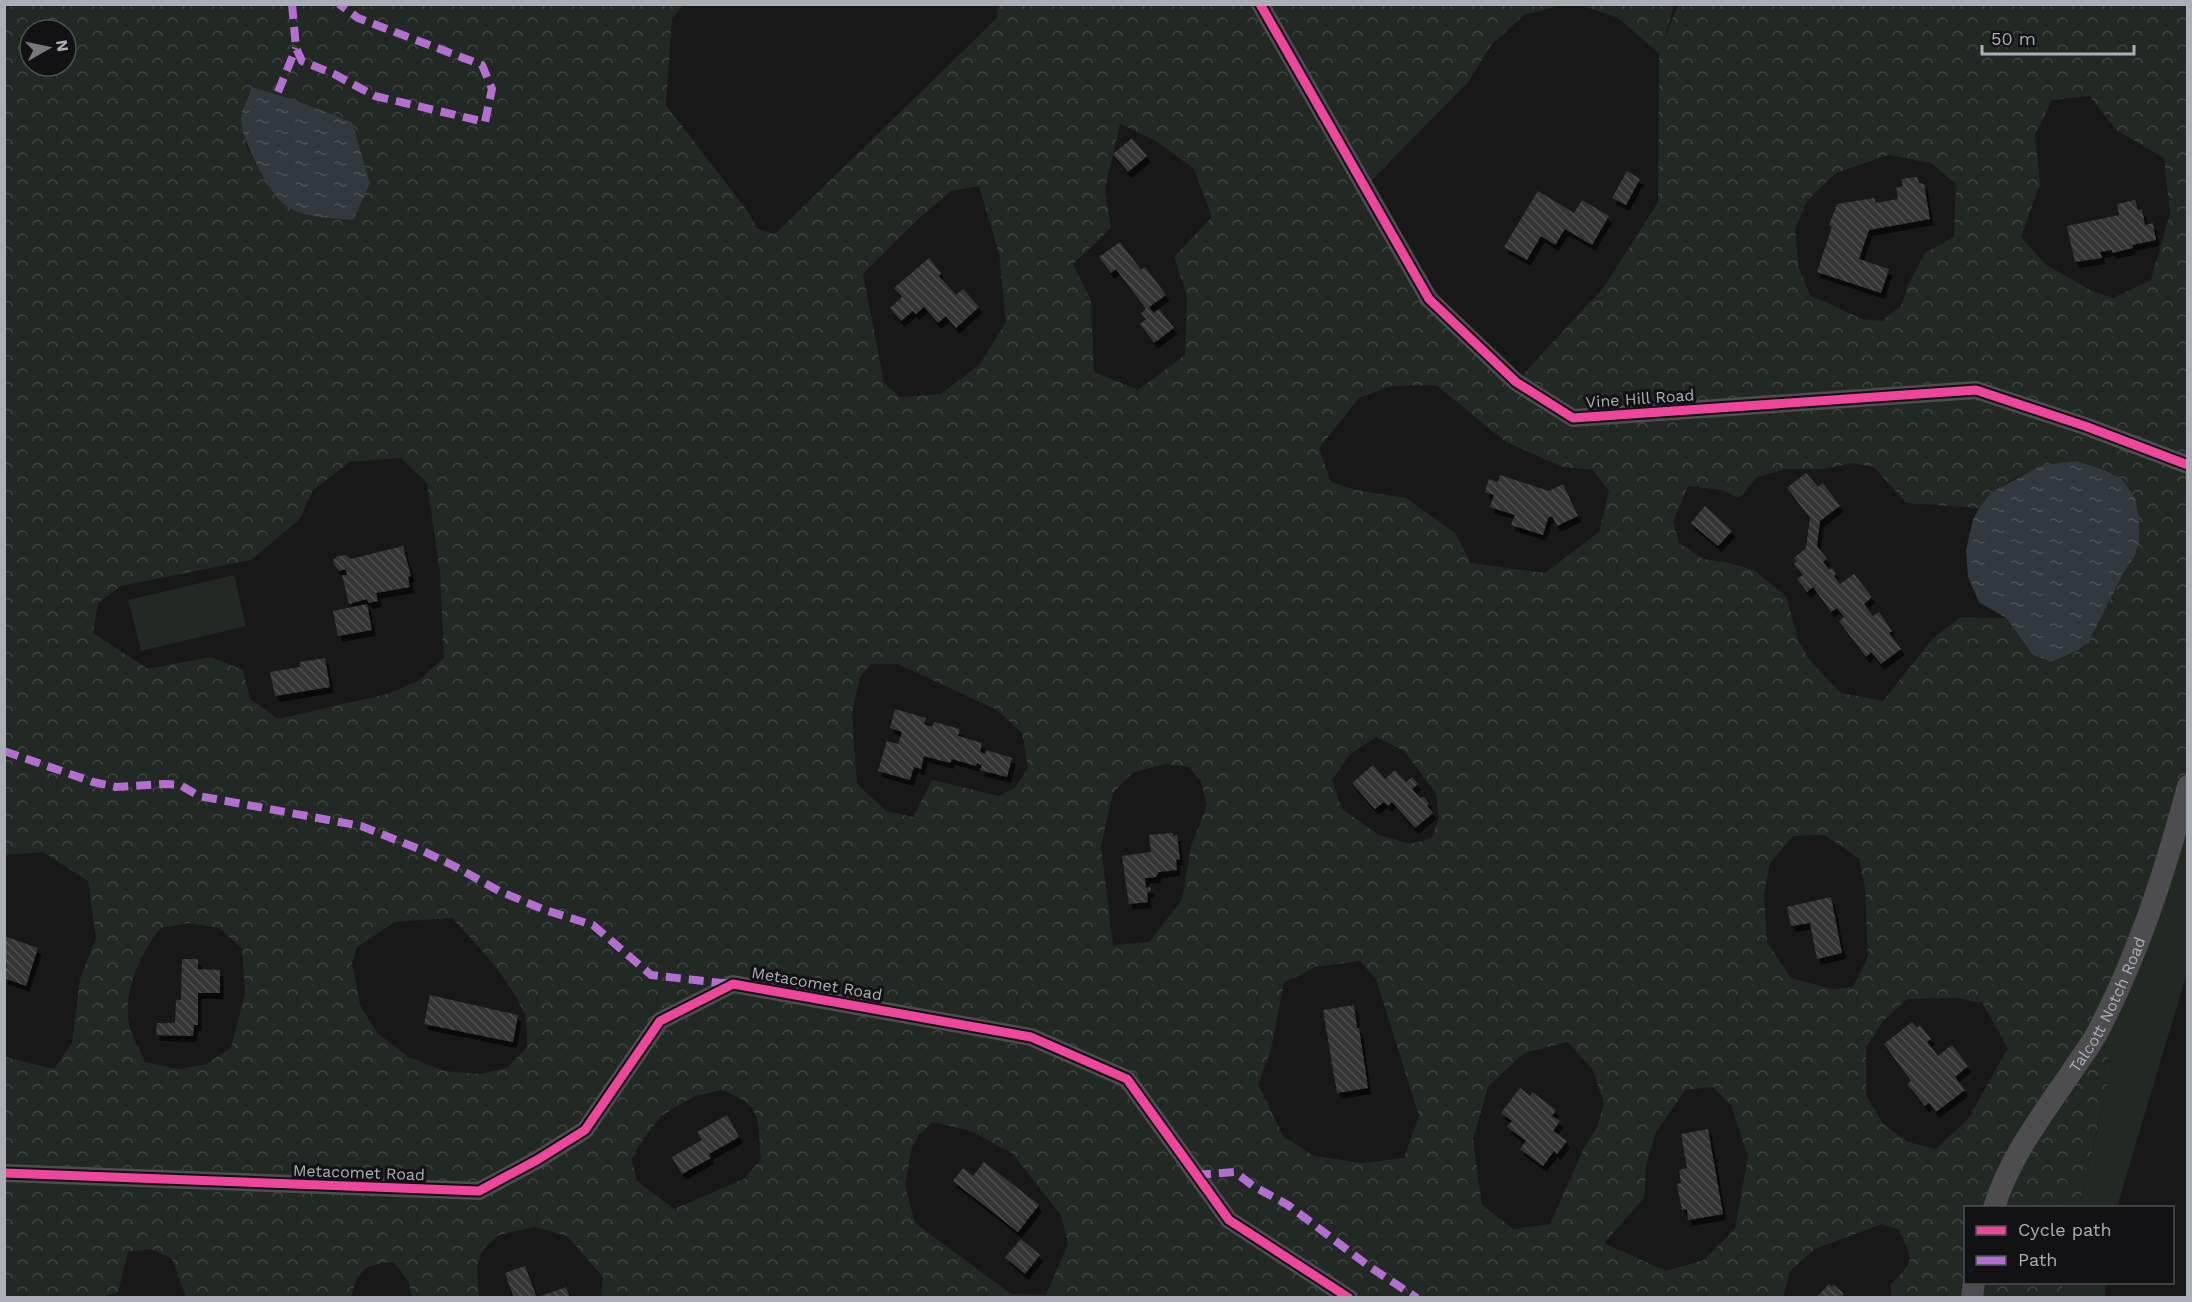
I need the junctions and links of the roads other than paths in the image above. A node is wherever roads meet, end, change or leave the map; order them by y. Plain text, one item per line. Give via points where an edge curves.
1 (1260, 4) edge
2 (2187, 465) edge
3 (2187, 786) edge
4 (4, 1173) edge
5 (1995, 1206) edge
6 (1349, 1298) edge

1 - 2 street, Vine Hill Road via 1429,299 1516,382 1573,418 1976,390
3 - 5 street, Talcott Notch Road via 2167,861 2135,952 2095,1037 2024,1142
4 - 6 street, Metacomet Road via 479,1191 585,1130 660,1021 733,984 1031,1037 1127,1079 1228,1220

